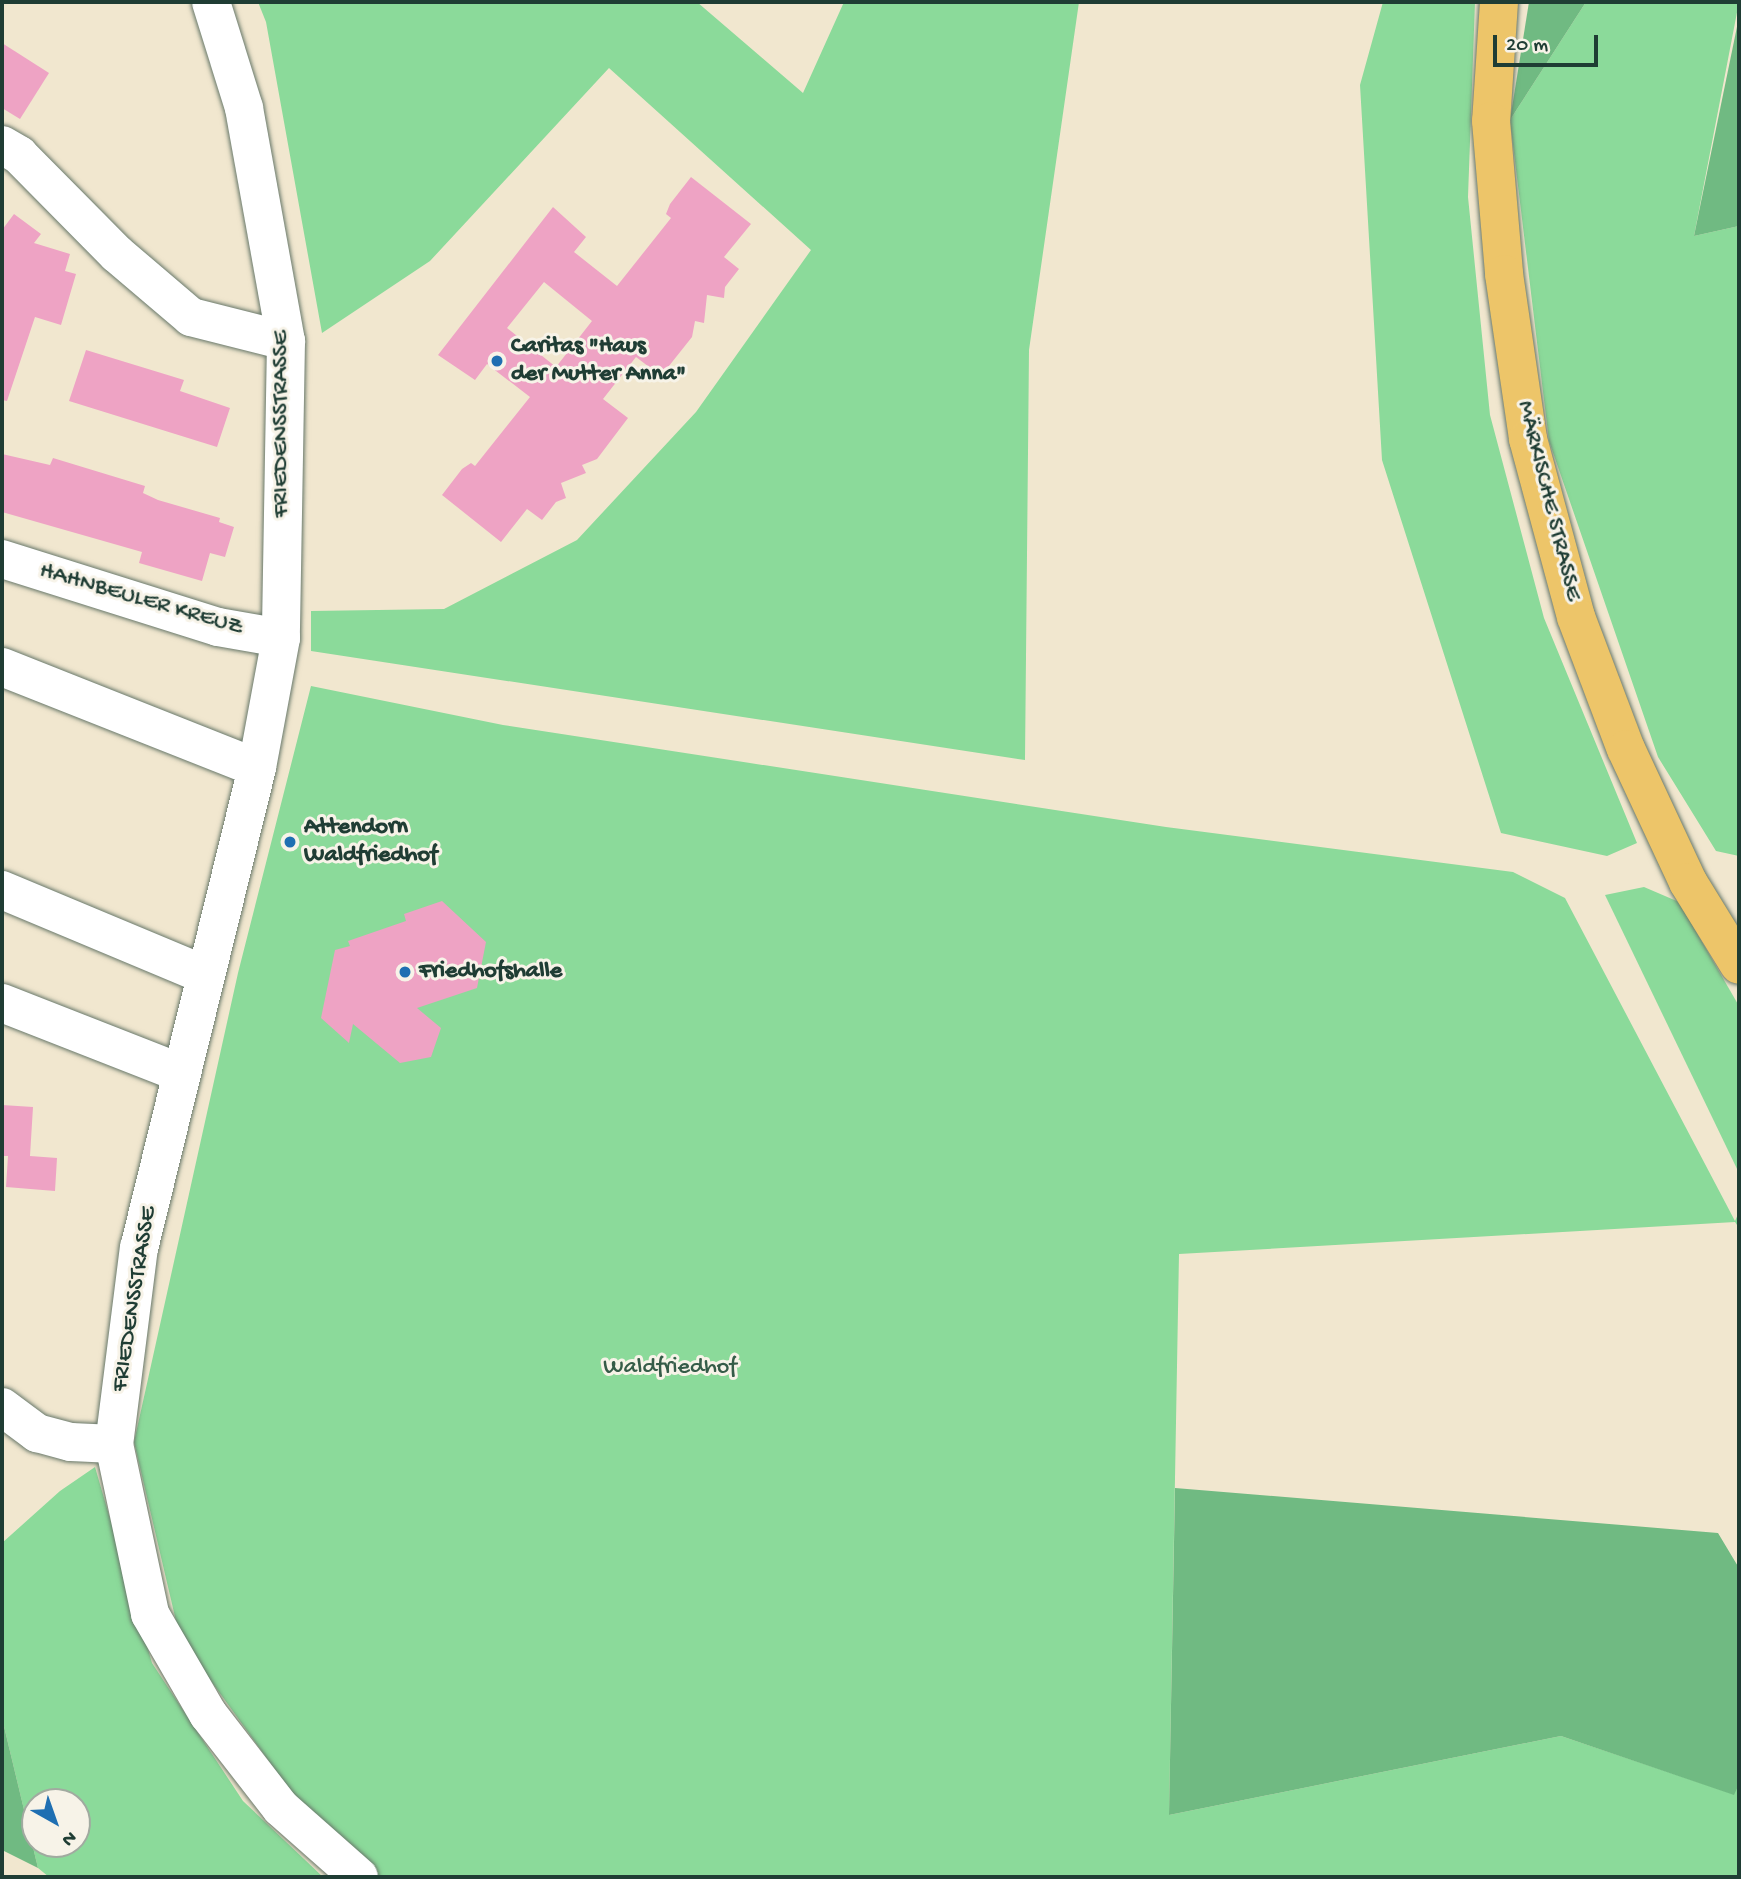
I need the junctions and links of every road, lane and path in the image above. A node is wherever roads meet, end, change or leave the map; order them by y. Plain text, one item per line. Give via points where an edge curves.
1 (211, 2) edge
2 (1499, 2) edge
3 (2, 145) edge
4 (286, 341) junction
5 (2, 559) edge
6 (281, 638) junction
7 (2, 667) edge
8 (257, 768) junction
9 (2, 890) edge
10 (1739, 965) edge
11 (205, 975) junction
12 (2, 1003) edge
13 (181, 1073) junction
14 (2, 1407) edge
15 (114, 1444) junction
16 (359, 1877) edge

1 - 4 street, FRIEDENSSTRASSE via 244,108
2 - 10 main road, MÄRKISCHE STRASSE via 1491,121 1504,274 1528,439 1576,617 1626,749 1688,882
3 - 4 street via 19,155 117,254 191,317
4 - 6 street, FRIEDENSSTRASSE
5 - 6 street, HAHNBEULER KREUZ via 218,626
6 - 8 street, FRIEDENSSTRASSE
7 - 8 street
8 - 11 street, FRIEDENSSTRASSE
9 - 11 street
11 - 13 street, FRIEDENSSTRASSE
12 - 13 street
13 - 15 street, FRIEDENSSTRASSE via 139,1247
14 - 15 street via 37,1433 71,1442
15 - 16 street, FRIEDENSSTRASSE via 150,1614 208,1714 281,1808

